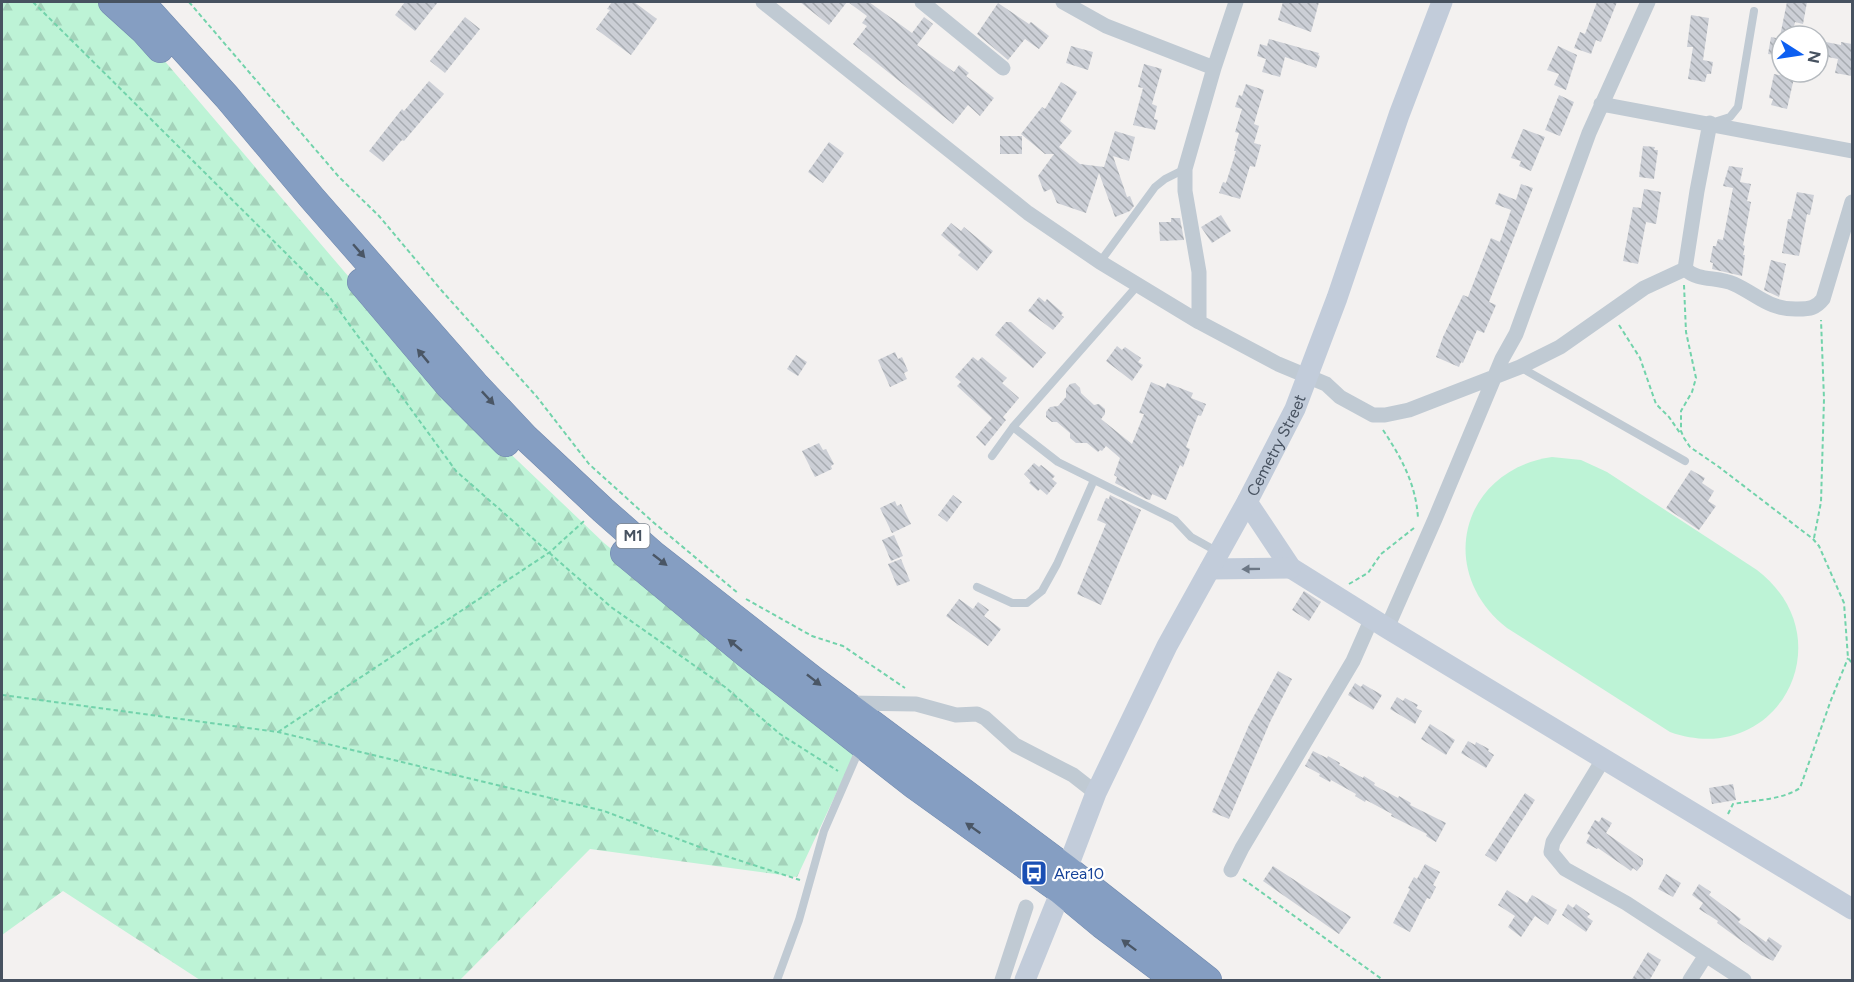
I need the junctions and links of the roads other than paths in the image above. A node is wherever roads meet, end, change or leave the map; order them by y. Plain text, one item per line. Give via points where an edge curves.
1 (112, 2) edge
2 (141, 2) edge
3 (763, 2) edge
4 (922, 2) edge
5 (1063, 2) edge
6 (1236, 2) edge
7 (1442, 2) edge
8 (1648, 2) edge
9 (1754, 11) dead end
10 (1003, 68) dead end
11 (1214, 68) junction
12 (1601, 104) junction
13 (1710, 123) junction
14 (1852, 151) edge
15 (1185, 169) junction
16 (1852, 202) edge
17 (1100, 262) junction
18 (1685, 269) junction
19 (1138, 285) junction
20 (1199, 322) junction
21 (1520, 368) junction
22 (1309, 375) junction
23 (1495, 376) junction
24 (1014, 427) junction
25 (992, 456) dead end
26 (1686, 461) dead end
27 (1094, 480) junction
28 (1247, 502) junction
29 (1215, 561) junction
30 (1291, 568) junction
31 (977, 587) dead end
32 (1379, 623) junction
33 (844, 703) junction
34 (861, 745) junction
35 (1604, 758) junction
36 (1096, 793) junction
37 (1232, 870) road end
38 (1064, 880) junction
39 (1026, 907) dead end
40 (1852, 909) edge
41 (1706, 956) junction
42 (777, 981) edge
43 (1002, 981) edge
44 (1025, 981) edge
45 (1175, 981) edge
46 (1208, 981) edge
47 (1690, 981) edge
48 (1744, 981) edge

34 -> 1 highway, M1 via 650,576 449,386 197,86
2 -> 33 highway, M1 via 526,438 653,554
3 - 17 street via 1028,213
4 - 10 street
5 - 11 street via 1091,20
6 - 11 street
7 - 22 street, Cemetry Street via 1383,158
8 - 12 street
9 - 13 lane via 1738,107 1731,117
11 - 15 street
12 - 13 street
12 - 23 street via 1526,309
13 - 14 street
13 - 18 street
15 - 17 lane via 1155,187
15 - 20 street via 1199,272
16 - 18 street via 1818,306 1785,310 1734,284 1697,277
17 - 19 street
18 - 21 street via 1644,288 1560,347
19 - 20 street
19 - 24 lane
20 - 22 street via 1278,364
21 - 23 street
21 - 26 lane
22 - 23 street via 1373,415 1408,410
22 - 28 street, Cemetry Street
23 - 32 street via 1436,519
24 - 25 lane
24 - 27 lane via 1058,462
27 - 29 lane via 1174,520
27 - 31 lane via 1042,591 1027,603 1012,603
28 - 29 street, Cemetry Street
28 - 30 street
30 -> 29 street
29 - 36 street, Cemetry Street via 1167,646
30 - 32 street
32 - 35 street
32 - 37 street
33 - 36 street via 916,704 956,716 977,714 1015,745 1073,775
33 - 38 highway, M1
38 -> 34 highway, M1 via 915,786
34 - 42 lane via 824,831 811,883
35 - 40 street
35 - 41 street via 1553,842 1551,852 1565,869 1626,903
36 - 38 street, Cemetry Street
38 - 44 street, Cemetry Street
45 -> 38 highway, M1 via 1102,925
38 - 46 highway, M1
39 - 43 street
41 - 47 street
41 - 48 street

